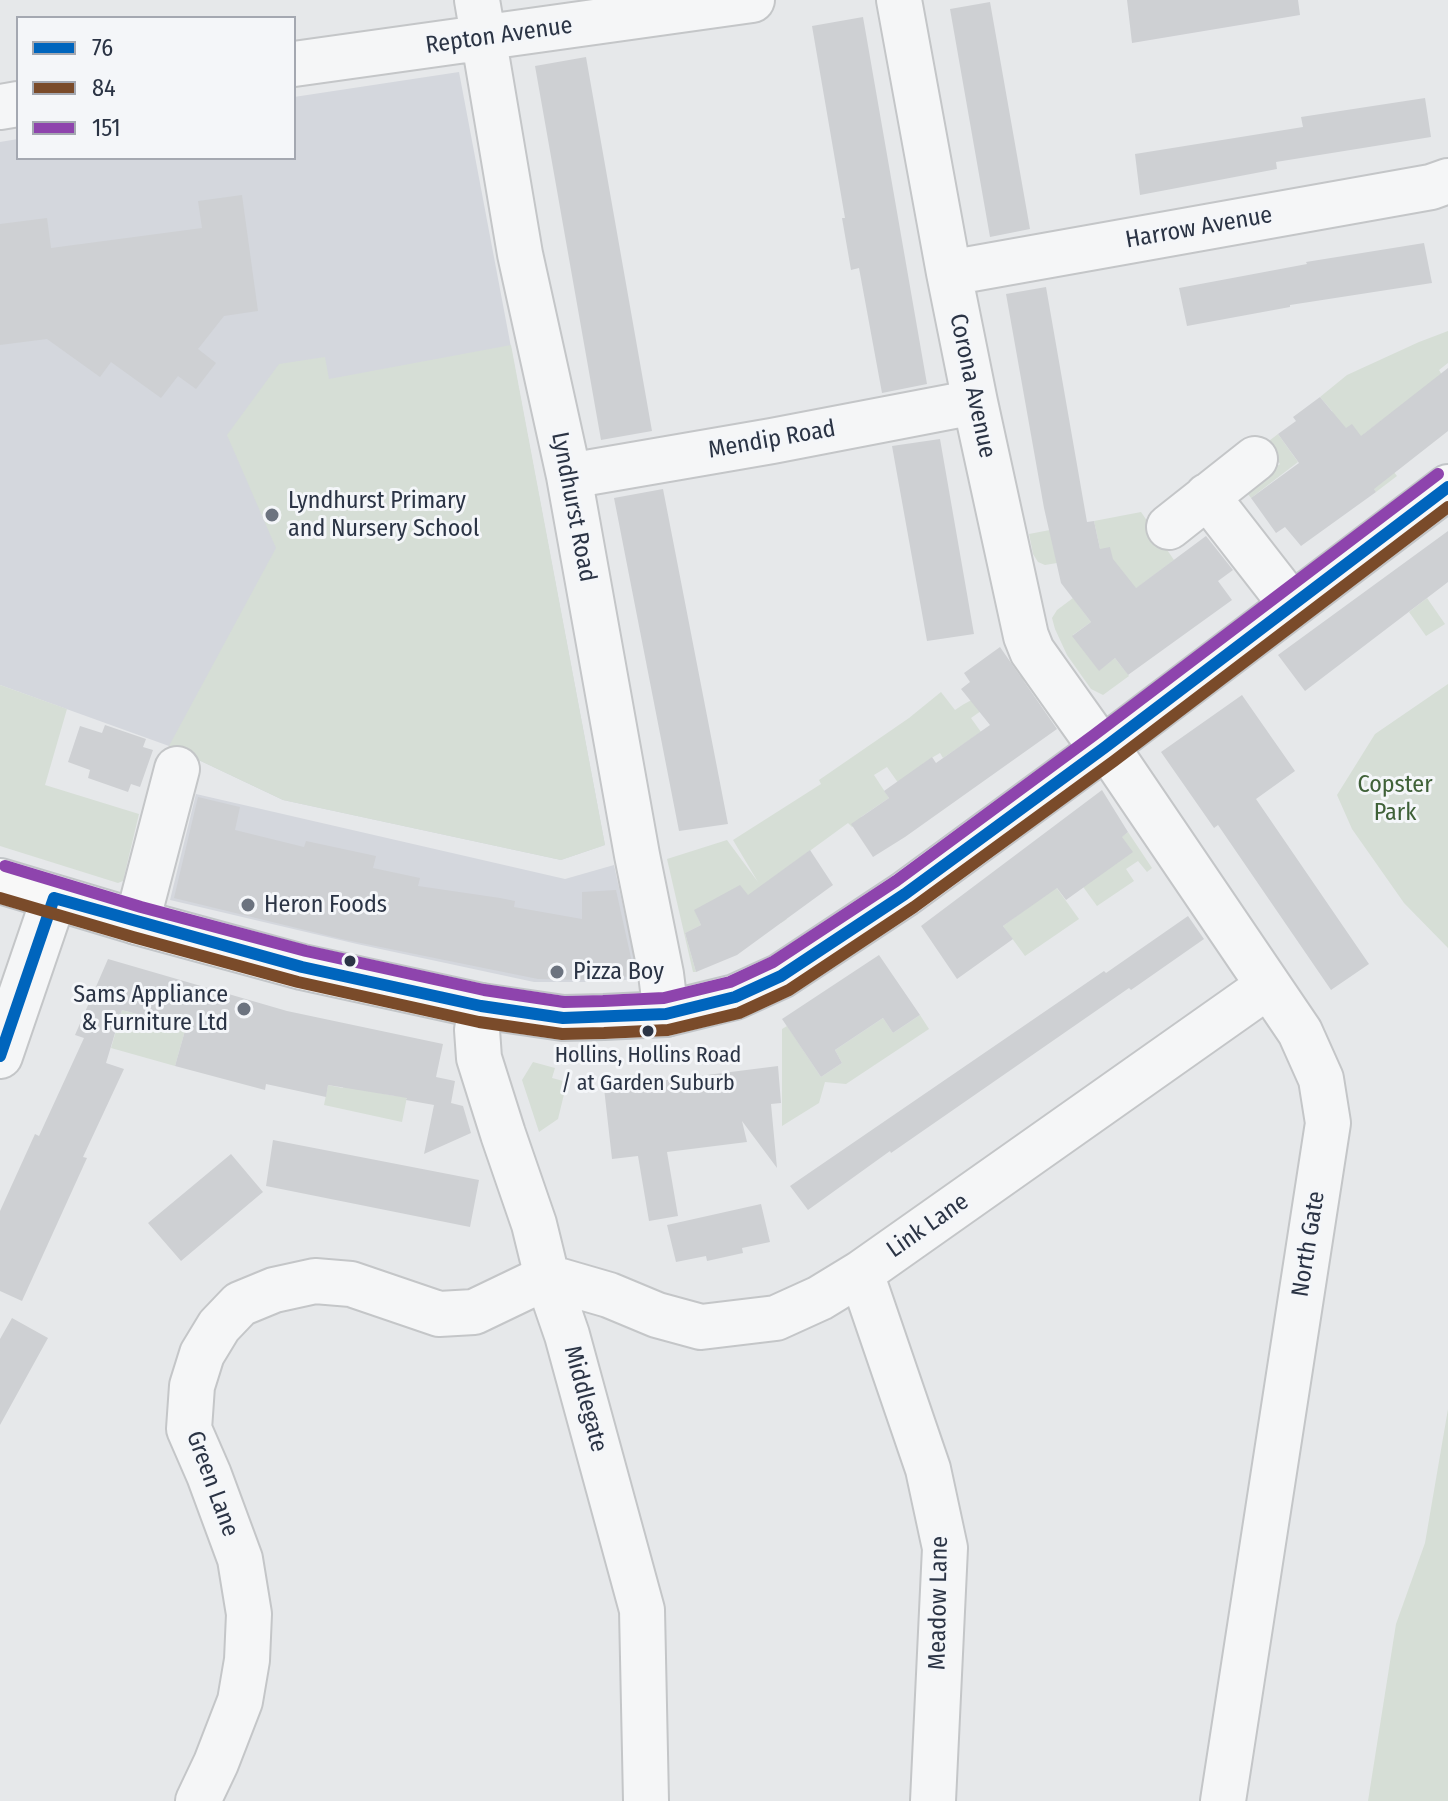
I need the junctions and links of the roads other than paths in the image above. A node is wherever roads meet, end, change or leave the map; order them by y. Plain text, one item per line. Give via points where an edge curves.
1 (752, 0) edge
2 (899, 0) edge
3 (481, 19) edge
4 (296, 64) edge
5 (1448, 181) edge
6 (949, 273) junction
7 (975, 402) junction
8 (1255, 459) dead end
9 (569, 476) junction
10 (1448, 487) edge
11 (1207, 496) junction
12 (1169, 527) dead end
13 (1291, 604) junction
14 (1104, 748) junction
15 (177, 769) dead end
16 (0, 881) edge
17 (54, 898) junction
18 (137, 922) junction
19 (1268, 986) junction
20 (481, 1006) junction
21 (666, 1014) junction
22 (0, 1056) edge
23 (861, 1273) junction
24 (547, 1277) junction
25 (198, 1801) edge
26 (646, 1801) edge
27 (933, 1801) edge
28 (1223, 1801) edge

1 - 3 street, Repton Avenue
2 - 6 street, Corona Avenue
3 - 4 street, Repton Avenue
3 - 9 street, Lyndhurst Road via 520,254
5 - 6 street, Harrow Avenue
6 - 7 street, Corona Avenue
7 - 9 street, Mendip Road
7 - 14 street, Corona Avenue via 1026,636
8 - 11 street
9 - 21 street, Lyndhurst Road
10 - 13 main road
11 - 12 street
11 - 13 street
13 - 14 main road
14 - 19 street, North Gate
14 - 21 main road via 781,976 735,997
15 - 18 street
16 - 17 main road
17 - 18 main road
17 - 22 street
18 - 20 main road via 302,967
19 - 23 street, Link Lane
19 - 28 street, North Gate via 1300,1032 1321,1079 1328,1123
20 - 21 main road via 563,1018
20 - 24 street, Middlegate via 479,1058
23 - 24 street, Link Lane via 776,1318 701,1327
23 - 27 street, Meadow Lane via 928,1469 945,1548
24 - 25 street, Green Lane via 474,1312 439,1314 351,1284 315,1281 240,1304 219,1326 202,1354 192,1386 189,1429 240,1559 249,1614 247,1660 240,1701
24 - 26 street, Middlegate via 642,1610

